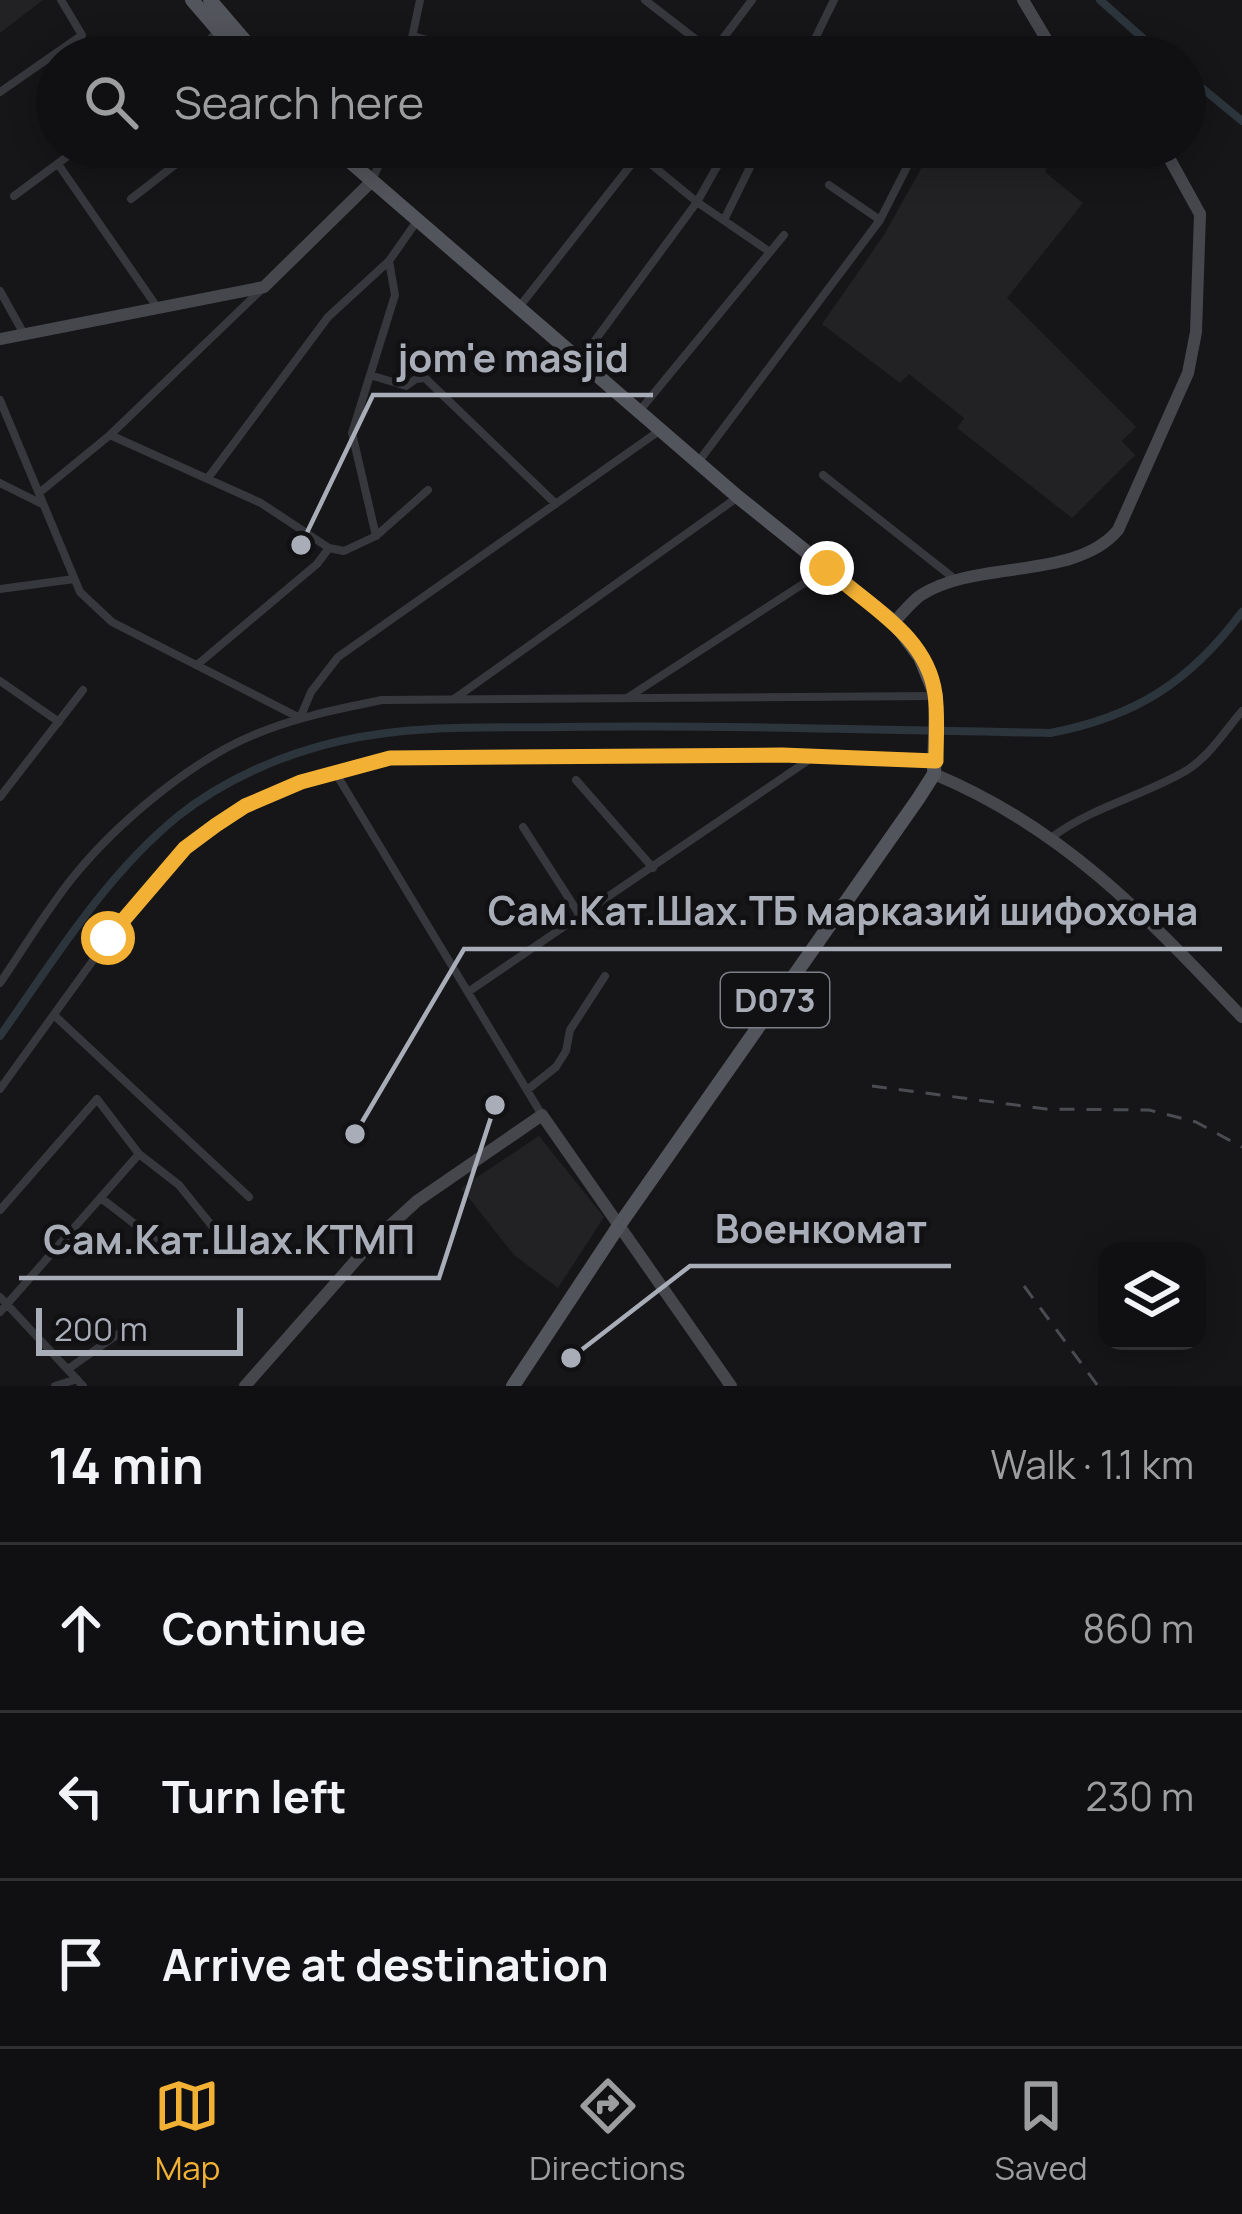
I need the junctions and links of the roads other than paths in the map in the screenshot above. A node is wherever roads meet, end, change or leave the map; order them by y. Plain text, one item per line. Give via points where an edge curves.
1 (61, 0) edge
2 (192, 0) edge
3 (210, 0) edge
4 (420, 0) edge
5 (645, 0) edge
6 (752, 0) edge
7 (834, 0) edge
8 (1023, 0) edge
9 (218, 32) junction
10 (81, 36) edge
11 (214, 36) edge
12 (222, 36) edge
13 (241, 36) edge
14 (413, 36) edge
15 (688, 36) edge
16 (724, 36) edge
17 (816, 36) edge
18 (1048, 36) edge
19 (36, 67) edge
20 (0, 92) edge
21 (52, 168) edge
22 (61, 168) edge
23 (172, 168) edge
24 (355, 168) edge
25 (377, 168) edge
26 (628, 168) edge
27 (661, 168) edge
28 (716, 168) edge
29 (750, 168) edge
30 (906, 168) edge
31 (1175, 168) edge
32 (370, 182) junction
33 (829, 184) dead end
34 (14, 196) dead end
35 (131, 199) dead end
36 (697, 202) junction
37 (418, 220) junction
38 (724, 220) junction
39 (880, 220) junction
40 (784, 235) dead end
41 (770, 252) junction
42 (389, 262) junction
43 (264, 287) junction
44 (0, 291) edge
45 (520, 306) junction
46 (158, 308) junction
47 (24, 334) junction
48 (0, 339) edge
49 (582, 358) junction
50 (370, 375) junction
51 (0, 400) edge
52 (641, 410) junction
53 (663, 428) junction
54 (110, 435) junction
55 (699, 461) junction
56 (823, 475) dead end
57 (208, 478) junction
58 (0, 483) edge
59 (428, 490) dead end
60 (39, 494) junction
61 (738, 497) junction
62 (556, 504) junction
63 (44, 505) junction
64 (376, 536) junction
65 (329, 548) junction
66 (827, 568) junction
67 (74, 579) junction
68 (957, 580) junction
69 (0, 589) edge
70 (894, 622) junction
71 (196, 665) junction
72 (0, 681) edge
73 (83, 690) dead end
74 (935, 696) junction
75 (626, 699) junction
76 (453, 700) junction
77 (1242, 710) edge
78 (300, 718) junction
79 (59, 722) junction
80 (814, 756) junction
81 (935, 767) junction
82 (334, 771) junction
83 (576, 780) dead end
84 (0, 797) edge
85 (523, 826) dead end
86 (1052, 837) junction
87 (653, 868) junction
88 (581, 917) junction
89 (605, 976) dead end
90 (0, 983) edge
91 (468, 992) junction
92 (55, 1016) junction
93 (1242, 1017) edge
94 (0, 1089) edge
95 (527, 1090) junction
96 (542, 1114) junction
97 (139, 1154) junction
98 (249, 1197) dead end
99 (101, 1198) junction
100 (0, 1210) edge
101 (618, 1226) junction
102 (154, 1239) dead end
103 (233, 1252) dead end
104 (2, 1304) edge
105 (130, 1324) dead end
106 (68, 1369) junction
107 (80, 1383) edge
108 (55, 1386) edge
109 (245, 1386) edge
110 (513, 1386) edge
111 (731, 1386) edge

1 - 10 street
2 - 9 main road
3 - 13 main road
4 - 14 street
5 - 15 street
6 - 16 street
7 - 17 street
8 - 18 street
9 - 11 street
9 - 12 main road
19 - 20 street
21 - 34 street
22 - 46 street
23 - 35 street
24 - 32 main road
25 - 32 street
26 - 45 street
27 - 36 street
28 - 36 street
29 - 38 street
30 - 39 street
31 - 68 street via 1200,214 1196,332 1188,373 1118,530 1084,554
32 - 37 main road
32 - 43 street
33 - 39 street
36 - 38 street
36 - 49 street
37 - 42 street
37 - 45 main road
38 - 41 street
39 - 55 street
40 - 41 street
41 - 52 street
42 - 50 street via 395,295
42 - 57 street via 328,317
43 - 46 street
43 - 54 street
44 - 47 street
45 - 49 main road
46 - 47 street
47 - 48 street
49 - 52 main road
50 - 62 street via 406,386 425,378
50 - 64 street via 353,444
51 - 60 street
52 - 53 main road
53 - 55 main road
53 - 62 street
54 - 57 street
54 - 60 street
55 - 61 main road
56 - 68 street
57 - 65 street
58 - 63 street
59 - 64 street
60 - 63 street
61 - 66 main road
61 - 76 street
62 - 78 street via 338,657
63 - 67 street
64 - 65 street via 344,551
65 - 71 street
66 - 70 main road
66 - 75 street
67 - 69 street
67 - 71 street via 112,622
68 - 70 street via 921,595
70 - 74 main road
71 - 78 street
72 - 79 street
73 - 79 street
74 - 75 street
74 - 81 main road
75 - 76 street
76 - 78 street via 382,700
77 - 86 street via 1185,772 1107,803
78 - 90 street via 254,734 162,790 75,874
79 - 84 street
80 - 81 street
80 - 82 street via 390,758
80 - 87 street
81 - 86 street
81 - 101 main road, D073
82 - 91 street
82 - 92 street via 245,806 185,848
83 - 87 street
85 - 88 street
86 - 93 street via 1117,888
87 - 88 street
88 - 91 street
89 - 95 street via 556,1067
91 - 95 street
92 - 94 street
92 - 98 street
95 - 96 street
96 - 101 street
96 - 109 street via 372,1242
97 - 99 street
97 - 100 street via 97,1099
97 - 103 street via 178,1185
99 - 102 street
99 - 104 street
101 - 110 main road, D073
101 - 111 street
104 - 106 street
105 - 106 street
106 - 107 street
107 - 108 street

